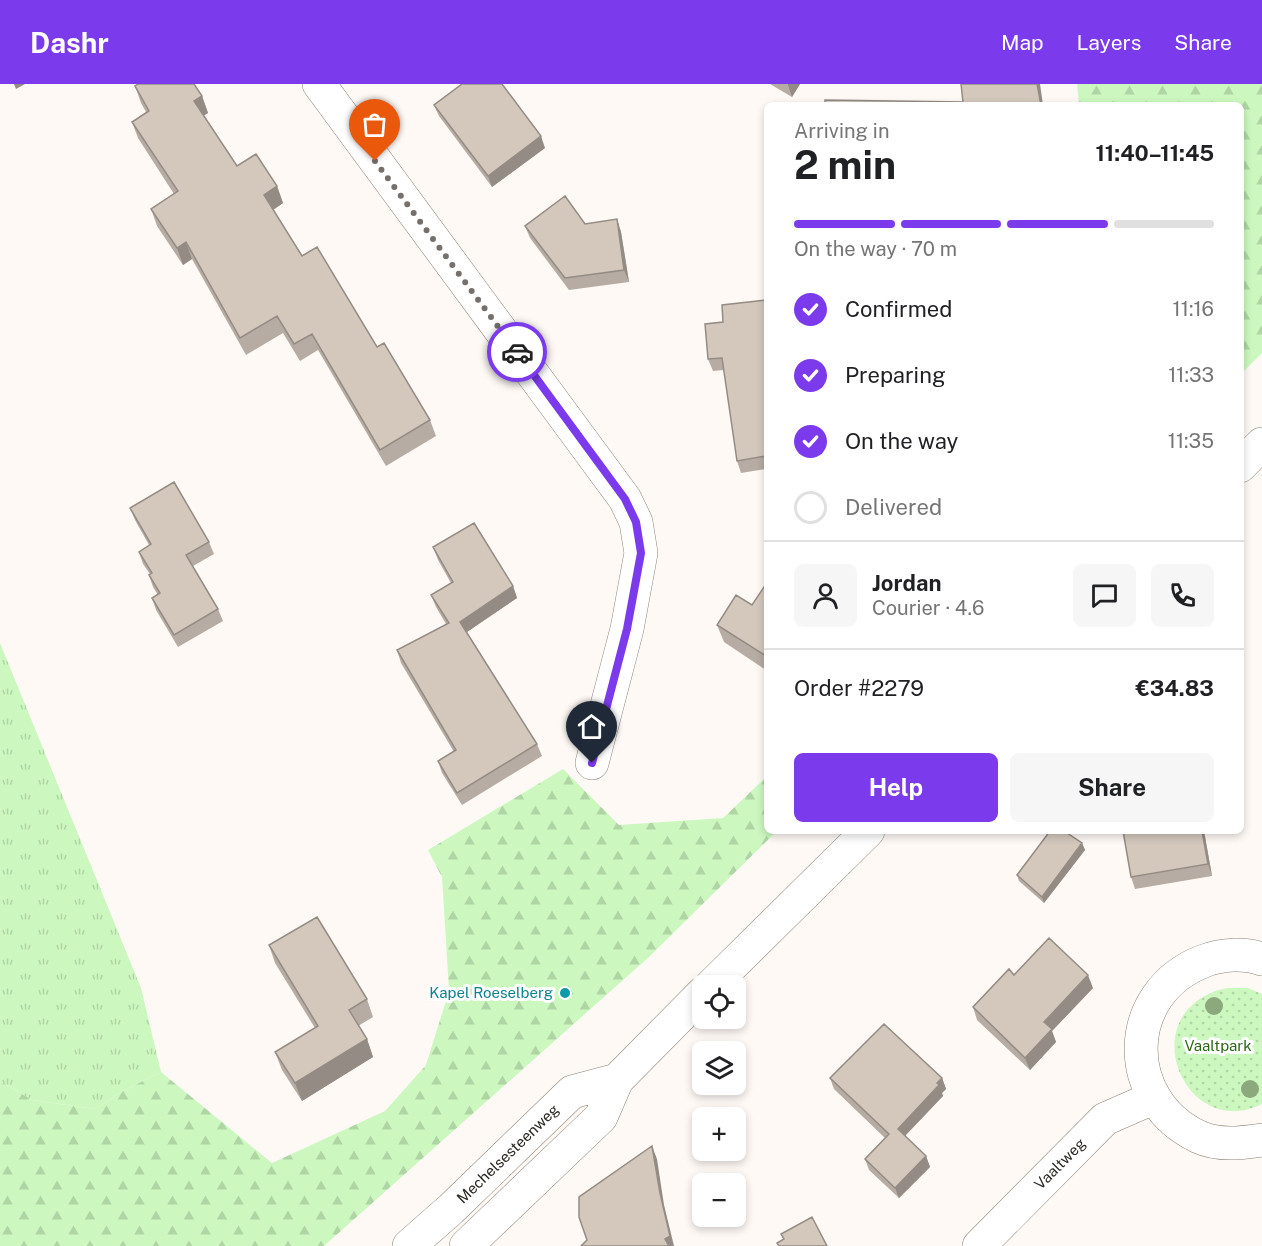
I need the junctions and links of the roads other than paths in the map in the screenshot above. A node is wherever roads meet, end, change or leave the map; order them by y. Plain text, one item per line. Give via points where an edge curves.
1 (319, 84) edge
2 (1262, 444) edge
3 (1244, 462) edge
4 (592, 763) dead end
5 (865, 834) edge
6 (1262, 959) edge
7 (722, 975) edge
8 (692, 1004) edge
9 (616, 1080) junction
10 (1153, 1098) junction
11 (1262, 1140) edge
12 (409, 1246) edge
13 (466, 1246) edge
14 (979, 1246) edge

1 - 4 street via 625,499 636,522 641,553 627,629
2 - 3 street
5 - 7 street
6 - 10 street via 1218,956 1187,967 1161,990 1145,1018 1141,1042 1143,1073
8 - 9 street, Mechelsesteenweg
9 - 12 street, Mechelsesteenweg via 572,1092
9 - 13 street, Mechelsesteenweg via 601,1117
10 - 11 street via 1166,1114 1200,1138 1231,1144
10 - 14 street, Vaaltweg via 1105,1119

